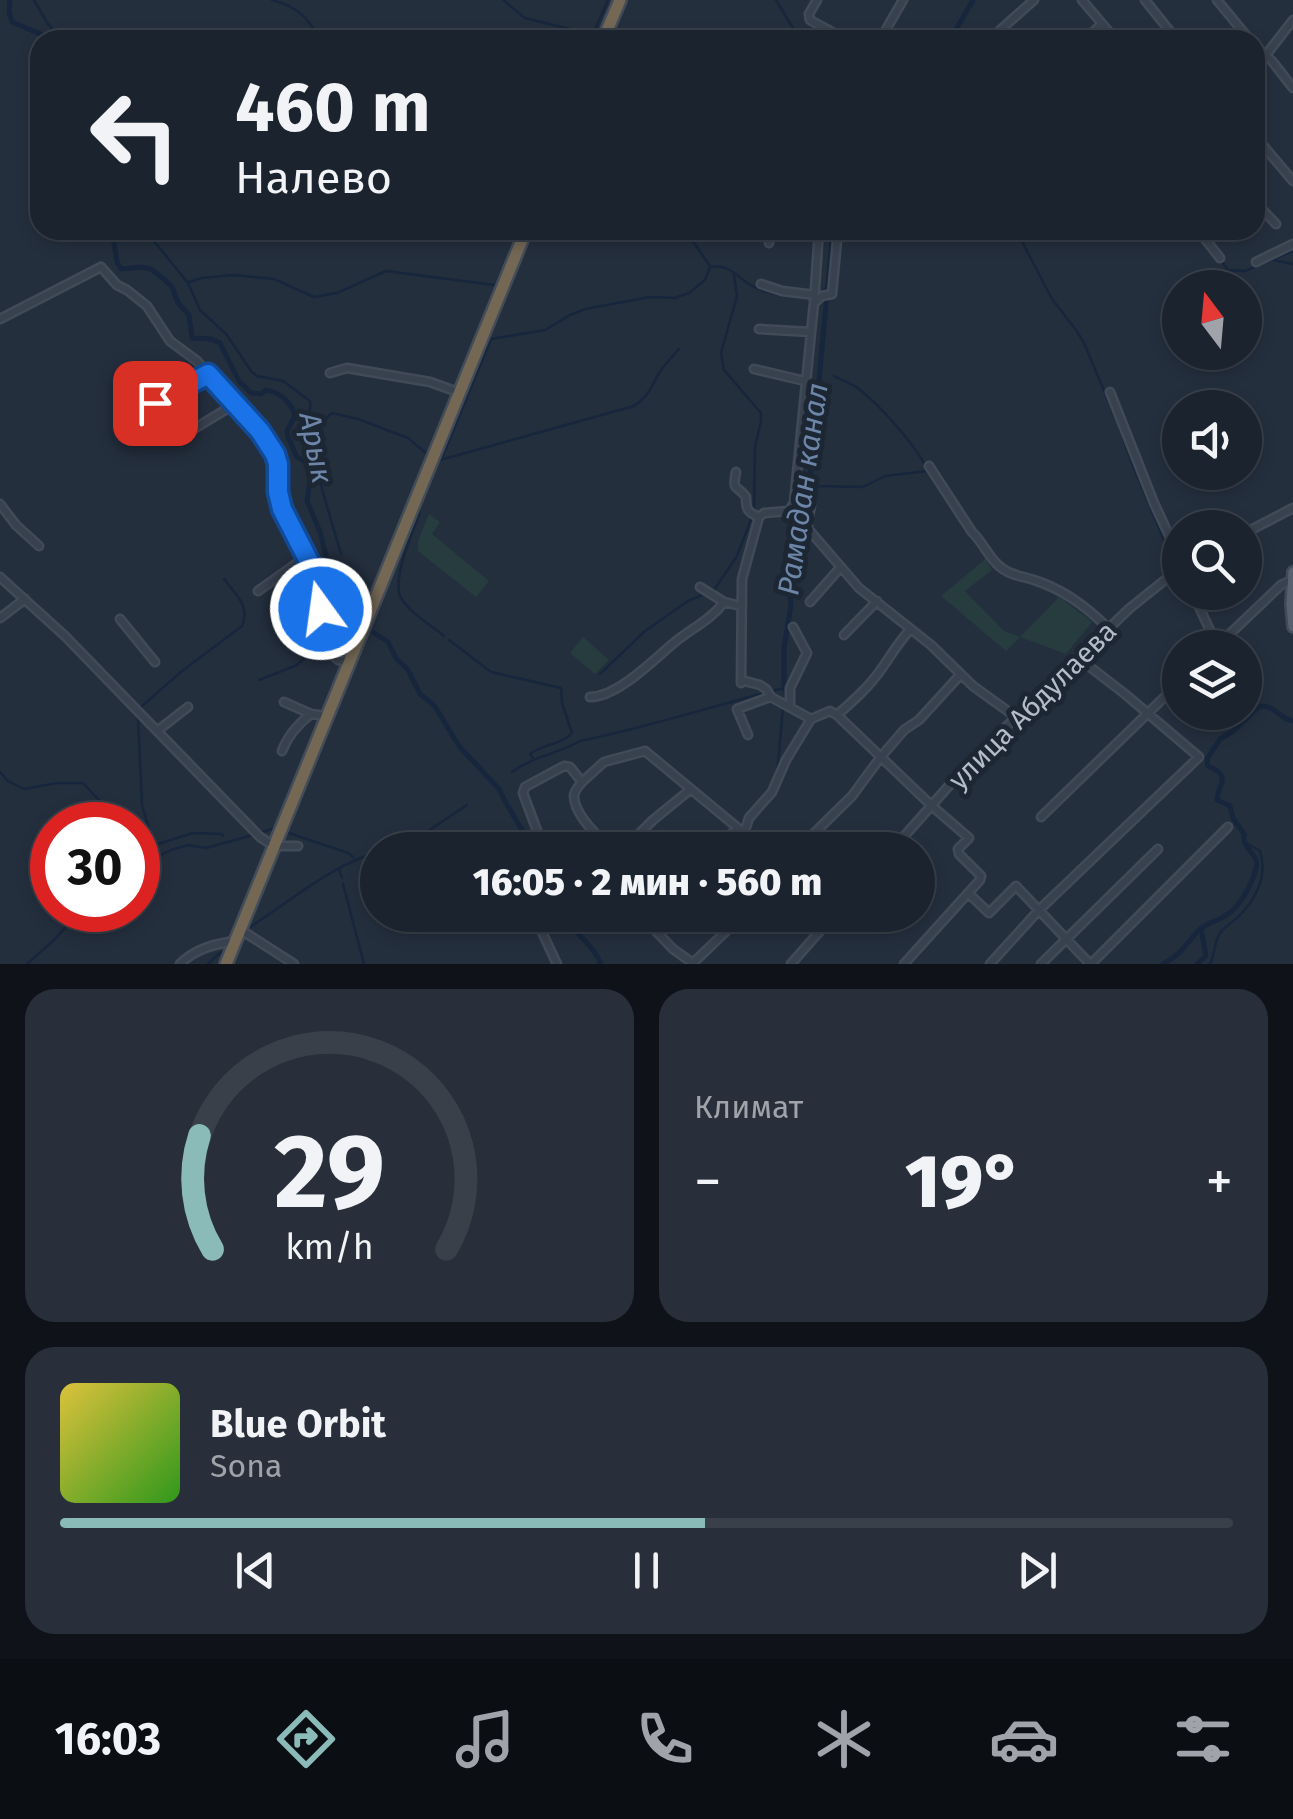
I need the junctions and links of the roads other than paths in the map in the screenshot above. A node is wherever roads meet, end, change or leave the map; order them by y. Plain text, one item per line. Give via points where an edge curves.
1 (620, 0) edge
2 (817, 0) edge
3 (903, 0) edge
4 (1034, 0) edge
5 (1082, 0) edge
6 (1145, 0) edge
7 (1216, 0) edge
8 (1102, 24) junction
9 (1291, 25) edge
10 (608, 30) edge
11 (828, 30) edge
12 (886, 30) edge
13 (1001, 30) edge
14 (1095, 30) edge
15 (1107, 30) edge
16 (1169, 30) edge
17 (1242, 30) edge
18 (1265, 56) joint
19 (1293, 88) edge
20 (1265, 148) edge
21 (1293, 181) edge
22 (1265, 212) edge
23 (1276, 224) dead end
24 (522, 240) edge
25 (770, 240) edge
26 (818, 240) edge
27 (837, 240) edge
28 (1206, 240) edge
29 (770, 243) dead end
30 (1293, 244) edge
31 (1220, 258) dead end
32 (1256, 262) dead end
33 (761, 284) dead end
34 (814, 299) junction
35 (0, 319) edge
36 (759, 329) dead end
37 (811, 332) junction
38 (754, 369) dead end
39 (330, 373) dead end
40 (208, 374) junction
41 (806, 382) junction
42 (459, 392) junction
43 (1110, 392) dead end
44 (155, 403) dead end
45 (235, 404) junction
46 (192, 430) dead end
47 (929, 466) dead end
48 (736, 472) dead end
49 (794, 503) junction
50 (0, 504) edge
51 (1293, 508) edge
52 (758, 517) junction
53 (1162, 520) edge
54 (1262, 524) edge
55 (39, 546) dead end
56 (307, 556) junction
57 (840, 568) junction
58 (1293, 572) edge
59 (0, 577) edge
60 (1292, 580) edge
61 (1162, 584) edge
62 (700, 587) dead end
63 (258, 591) dead end
64 (24, 598) junction
65 (724, 602) junction
66 (810, 602) dead end
67 (877, 602) junction
68 (741, 606) junction
69 (0, 618) edge
70 (120, 619) dead end
71 (793, 627) dead end
72 (1293, 627) edge
73 (1108, 628) junction
74 (911, 629) junction
75 (1235, 630) edge
76 (844, 635) dead end
77 (1078, 657) junction
78 (156, 662) dead end
79 (349, 663) junction
80 (960, 674) junction
81 (590, 697) dead end
82 (771, 697) junction
83 (1162, 700) edge
84 (284, 702) dead end
85 (188, 707) dead end
86 (790, 707) junction
87 (1149, 713) junction
88 (311, 714) junction
89 (837, 715) junction
90 (327, 716) junction
91 (1016, 717) junction
92 (810, 718) junction
93 (157, 731) junction
94 (748, 735) dead end
95 (282, 751) dead end
96 (880, 758) junction
97 (582, 782) junction
98 (690, 789) junction
99 (932, 806) junction
100 (1041, 817) dead end
101 (1228, 827) dead end
102 (741, 831) joint
103 (538, 832) edge
104 (595, 832) edge
105 (641, 832) edge
106 (816, 832) edge
107 (908, 832) edge
108 (274, 846) junction
109 (298, 846) dead end
110 (1158, 849) dead end
111 (968, 893) junction
112 (1039, 910) junction
113 (542, 932) edge
114 (657, 932) edge
115 (725, 932) edge
116 (818, 932) edge
117 (246, 934) junction
118 (1066, 938) junction
119 (694, 963) edge
120 (180, 964) edge
121 (226, 964) edge
122 (294, 964) edge
123 (557, 964) edge
124 (791, 964) edge
125 (904, 964) edge
126 (990, 964) edge
127 (1042, 964) edge
128 (1091, 964) edge

1 - 10 highway
2 - 11 street via 810,20
3 - 12 street
4 - 13 street
5 - 8 street
6 - 16 street
7 - 17 street
8 - 14 street
8 - 15 street
9 - 18 street
18 - 19 street
20 - 21 street
22 - 23 street
24 - 42 highway
25 - 29 street
26 - 34 street
27 - 34 street via 832,294
28 - 31 street
30 - 32 street
33 - 34 street
34 - 37 street
35 - 40 street via 102,266
36 - 37 street
37 - 41 street
38 - 41 street
39 - 42 street via 346,368
40 - 44 street
40 - 45 street
41 - 49 street
42 - 79 highway
43 - 53 street
45 - 46 street
45 - 56 street via 275,454 282,509
47 - 73 street via 998,567 1070,596
48 - 52 street via 733,485 746,497 748,513
49 - 52 street via 789,511
49 - 57 street via 811,506 809,530
50 - 55 street
51 - 54 street
52 - 68 street
56 - 63 street
56 - 79 street via 320,584 318,642
57 - 66 street
57 - 67 street
58 - 60 main road
59 - 64 street
60 - 72 main road
60 - 75 street
61 - 73 street, улица Абдулаева
62 - 65 street
64 - 69 street
64 - 93 street
65 - 68 street
65 - 81 street via 654,662
67 - 74 street
67 - 76 street
68 - 82 street via 741,682 760,685
70 - 78 street
71 - 86 street via 808,653 790,688
73 - 77 street, улица Абдулаева
74 - 80 street
74 - 89 street
77 - 87 street
77 - 91 street, улица Абдулаева
79 - 90 highway
80 - 91 street
80 - 96 street
82 - 86 street
82 - 94 street via 737,708
83 - 87 street
84 - 88 street
85 - 93 street
86 - 92 street
87 - 100 street
87 - 112 street via 1199,757
88 - 90 street
88 - 95 street
89 - 92 street
89 - 96 street
90 - 108 highway
91 - 99 street, улица Абдулаева
92 - 102 street via 772,792
93 - 108 street
96 - 99 street
96 - 106 street
97 - 98 street via 604,762 645,751
97 - 103 street via 564,766 525,787
97 - 104 street via 574,799
98 - 102 street
98 - 105 street
99 - 107 street, улица Абдулаева
99 - 111 street via 969,838 958,849 981,876
101 - 128 street
108 - 109 street
108 - 117 highway
110 - 118 street
111 - 112 street via 989,914 1016,886
111 - 125 street
112 - 118 street
112 - 126 street
113 - 123 street
114 - 119 street
115 - 119 street
116 - 124 street
117 - 120 street
117 - 121 highway
117 - 122 street
118 - 127 street
118 - 128 street

